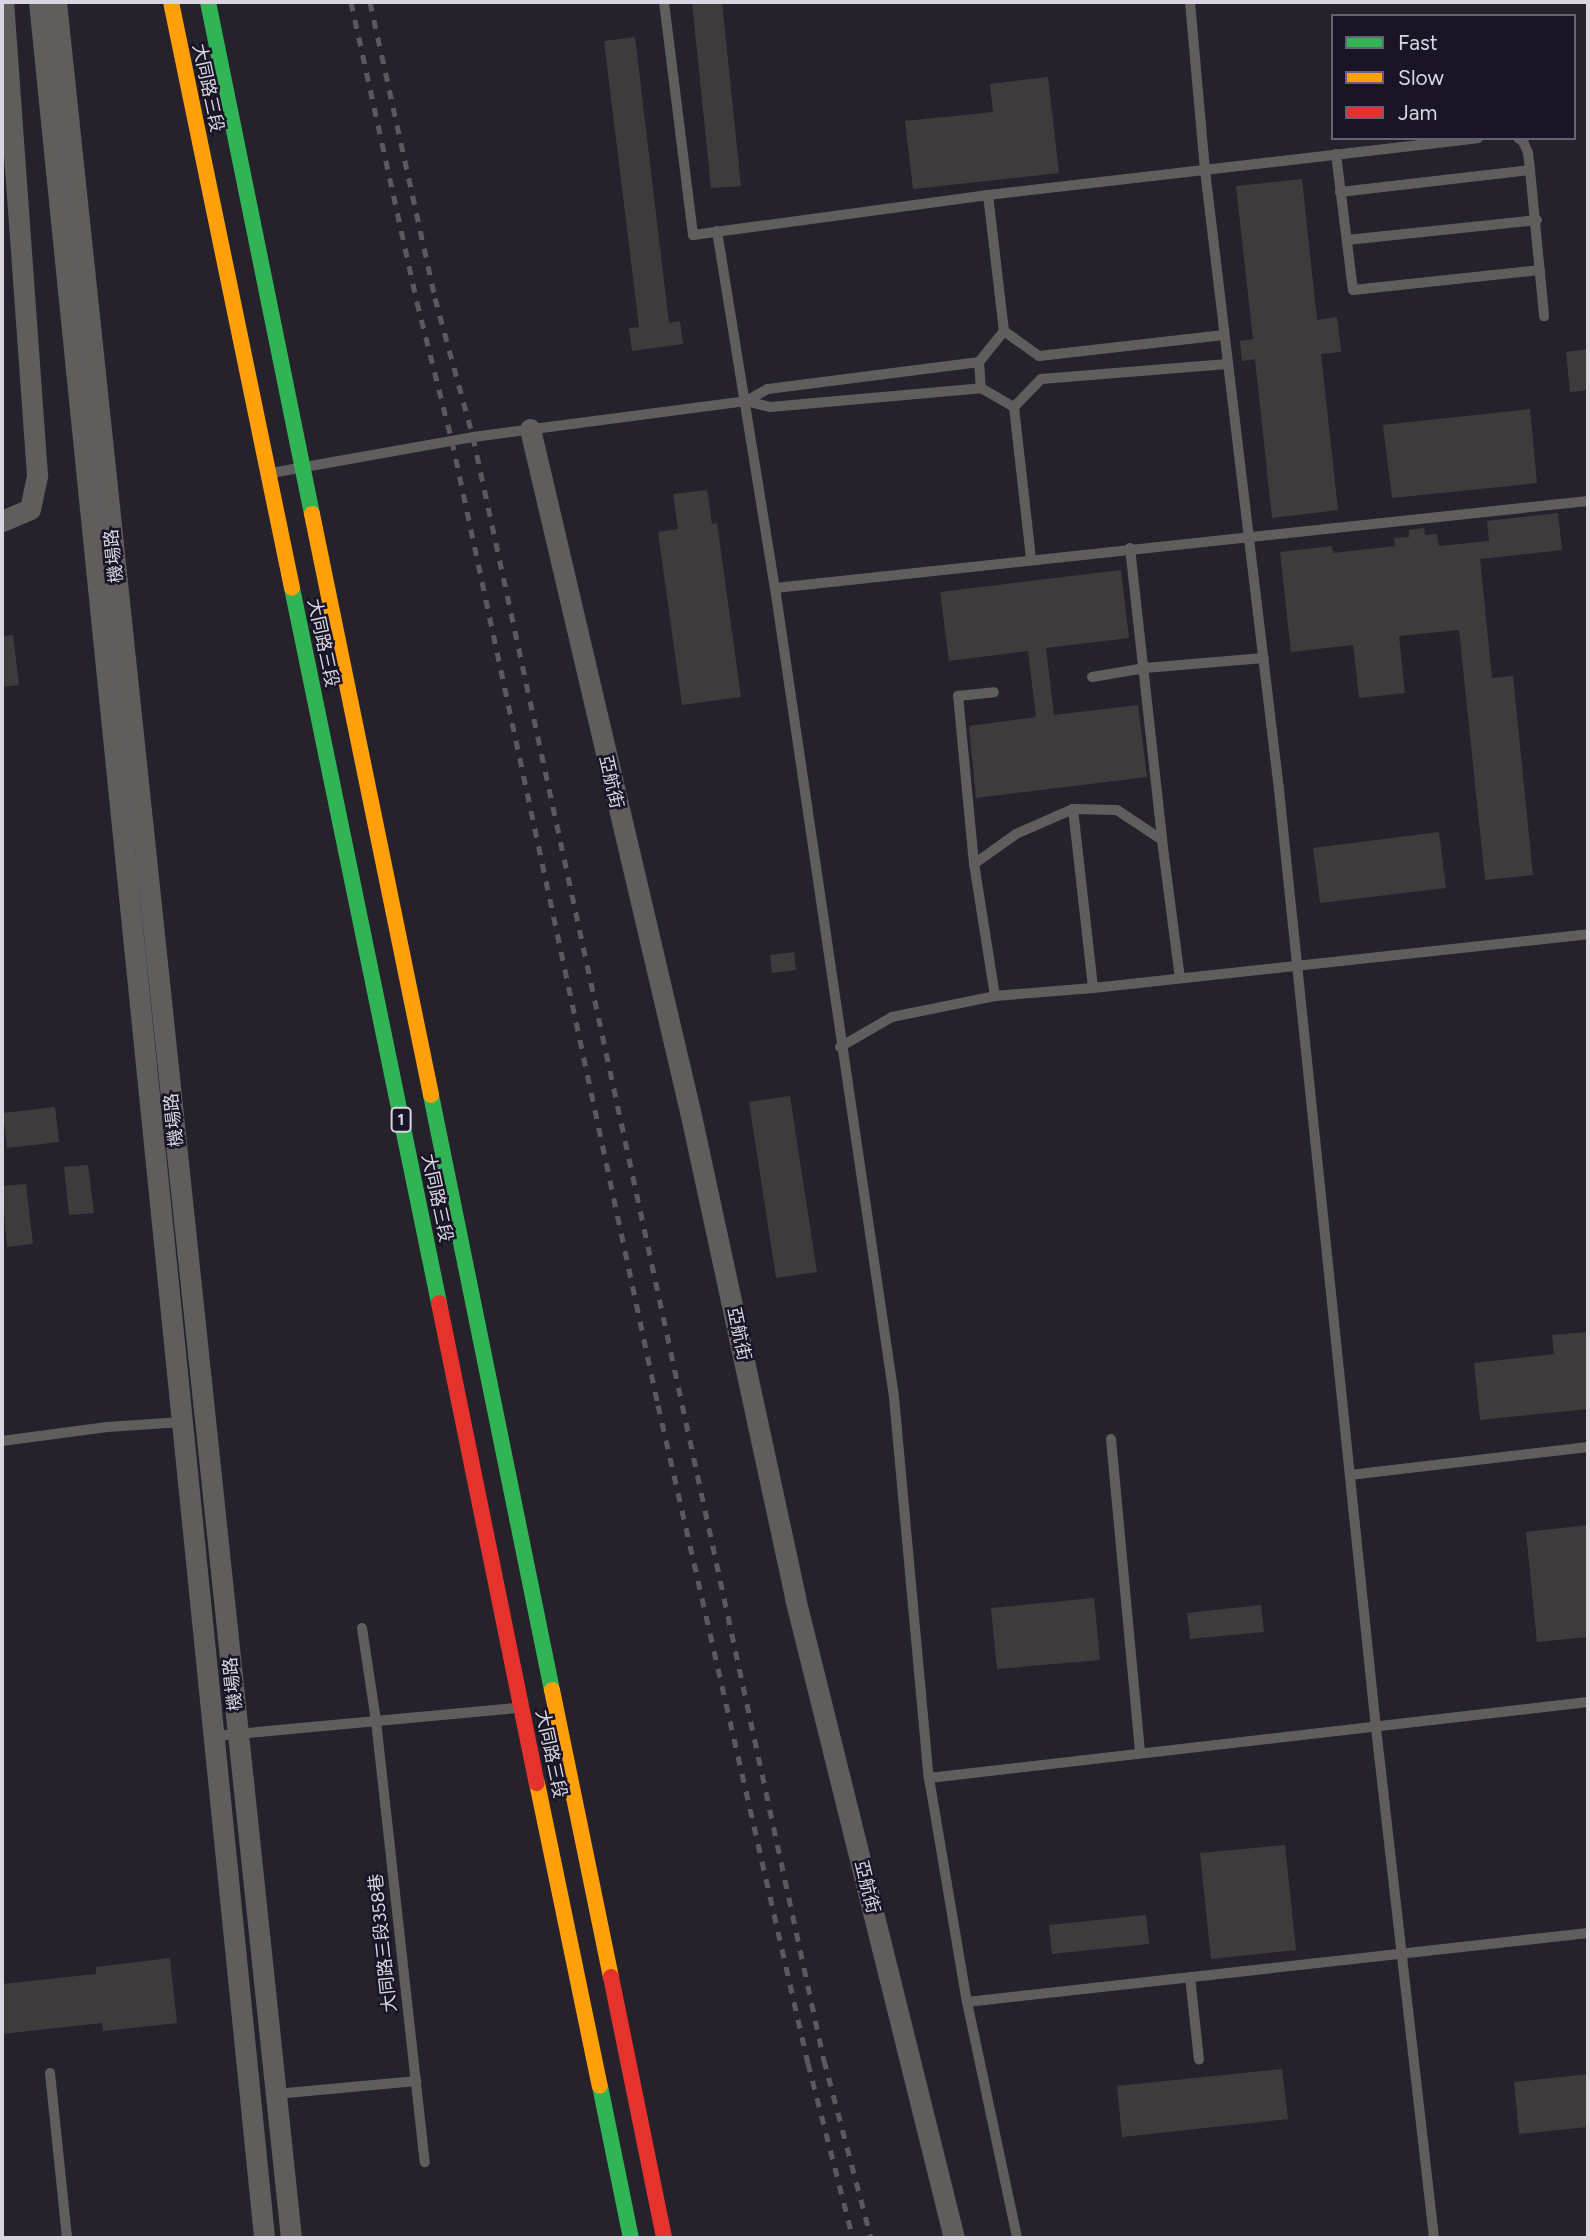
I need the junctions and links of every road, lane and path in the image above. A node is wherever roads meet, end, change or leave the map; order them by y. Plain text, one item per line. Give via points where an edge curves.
1 (3, 2) edge
2 (38, 2) edge
3 (56, 2) edge
4 (171, 2) edge
5 (208, 2) edge
6 (664, 2) edge
7 (1190, 2) edge
8 (1460, 140) edge
9 (1521, 140) edge
10 (1336, 154) junction
11 (1205, 170) junction
12 (1531, 170) junction
13 (1340, 192) junction
14 (988, 195) junction
15 (1537, 220) junction
16 (717, 231) junction
17 (1347, 240) junction
18 (1540, 270) junction
19 (1544, 316) dead end
20 (1004, 331) junction
21 (1224, 335) junction
22 (1039, 356) junction
23 (979, 362) junction
24 (1227, 363) junction
25 (1041, 379) junction
26 (981, 388) junction
27 (746, 401) junction
28 (1014, 407) junction
29 (530, 429) junction
30 (302, 467) junction
31 (268, 473) junction
32 (1588, 501) edge
33 (2, 521) edge
34 (1250, 536) junction
35 (1130, 548) junction
36 (1031, 559) junction
37 (775, 588) junction
38 (1264, 658) junction
39 (1144, 668) junction
40 (1092, 677) dead end
41 (994, 692) dead end
42 (1073, 808) junction
43 (1162, 840) junction
44 (974, 864) junction
45 (1588, 934) edge
46 (1296, 964) junction
47 (1180, 978) junction
48 (1093, 988) junction
49 (995, 996) junction
50 (840, 1047) junction
51 (182, 1422) junction
52 (1111, 1439) dead end
53 (2, 1441) edge
54 (1588, 1447) edge
55 (1350, 1475) junction
56 (362, 1628) dead end
57 (1588, 1702) edge
58 (538, 1706) junction
59 (376, 1721) junction
60 (1376, 1728) junction
61 (238, 1734) junction
62 (215, 1736) junction
63 (1140, 1752) junction
64 (929, 1777) junction
65 (1588, 1933) edge
66 (1401, 1954) junction
67 (1191, 1977) junction
68 (967, 2002) junction
69 (1199, 2060) dead end
70 (50, 2073) dead end
71 (416, 2081) junction
72 (276, 2094) junction
73 (425, 2162) dead end
74 (67, 2238) edge
75 (264, 2238) edge
76 (291, 2238) edge
77 (631, 2238) edge
78 (664, 2238) edge
79 (954, 2238) edge
80 (1017, 2238) edge
81 (1434, 2238) edge

1 - 33 street via 37,475 30,509
2 - 51 street, 機場路
3 - 61 street, 機場路
4 - 31 main road, 大同路三段 / 1
5 - 30 main road, 大同路三段 / 1
6 - 16 lane via 693,235
7 - 11 lane
8 - 10 lane
9 - 12 lane
10 - 11 lane
10 - 13 lane
11 - 14 lane
11 - 21 lane
12 - 13 lane
12 - 15 lane
13 - 17 lane
14 - 16 lane
14 - 20 lane
15 - 17 lane
15 - 18 lane
16 - 27 lane
17 - 18 lane via 1353,290
18 - 19 lane
20 - 22 lane
20 - 23 lane
21 - 22 lane
21 - 24 lane
22 - 25 lane
23 - 26 lane
23 - 27 lane via 768,389
24 - 25 lane
24 - 34 lane
25 - 28 lane
26 - 27 lane via 770,407
26 - 28 lane
27 - 29 lane
27 - 37 lane
28 - 36 lane
29 - 30 lane
29 - 79 street, 亞航街 via 690,1111 795,1598
30 - 31 lane
30 - 58 main road, 大同路三段 / 1
31 - 58 main road, 大同路三段 / 1
32 - 34 lane
34 - 35 lane
34 - 38 lane
35 - 36 lane
35 - 39 lane
36 - 37 lane
37 - 50 lane
38 - 39 lane
38 - 46 lane
39 - 40 lane
39 - 43 lane
41 - 44 lane via 958,696
42 - 43 lane via 1117,810
42 - 44 lane via 1016,834
42 - 48 lane
43 - 47 lane
44 - 49 lane
45 - 46 lane
46 - 47 lane
46 - 55 lane
47 - 48 lane
48 - 49 lane
49 - 50 lane via 892,1017
50 - 64 lane via 894,1396
51 - 53 lane
51 - 62 street, 機場路
52 - 63 lane
54 - 55 lane
55 - 60 lane
56 - 59 lane, 大同路三段358巷
57 - 60 lane
58 - 59 lane
58 - 77 main road, 大同路三段 / 1
58 - 78 main road, 大同路三段 / 1
59 - 61 lane
59 - 71 lane, 大同路三段358巷
60 - 63 lane
60 - 66 lane
61 - 62 lane
61 - 72 street, 機場路
62 - 75 street, 機場路
63 - 64 lane
64 - 68 lane
65 - 66 lane
66 - 67 lane
66 - 81 lane
67 - 68 lane
67 - 69 lane
68 - 80 lane
70 - 74 lane
71 - 72 lane
71 - 73 lane, 大同路三段358巷
72 - 76 street, 機場路

